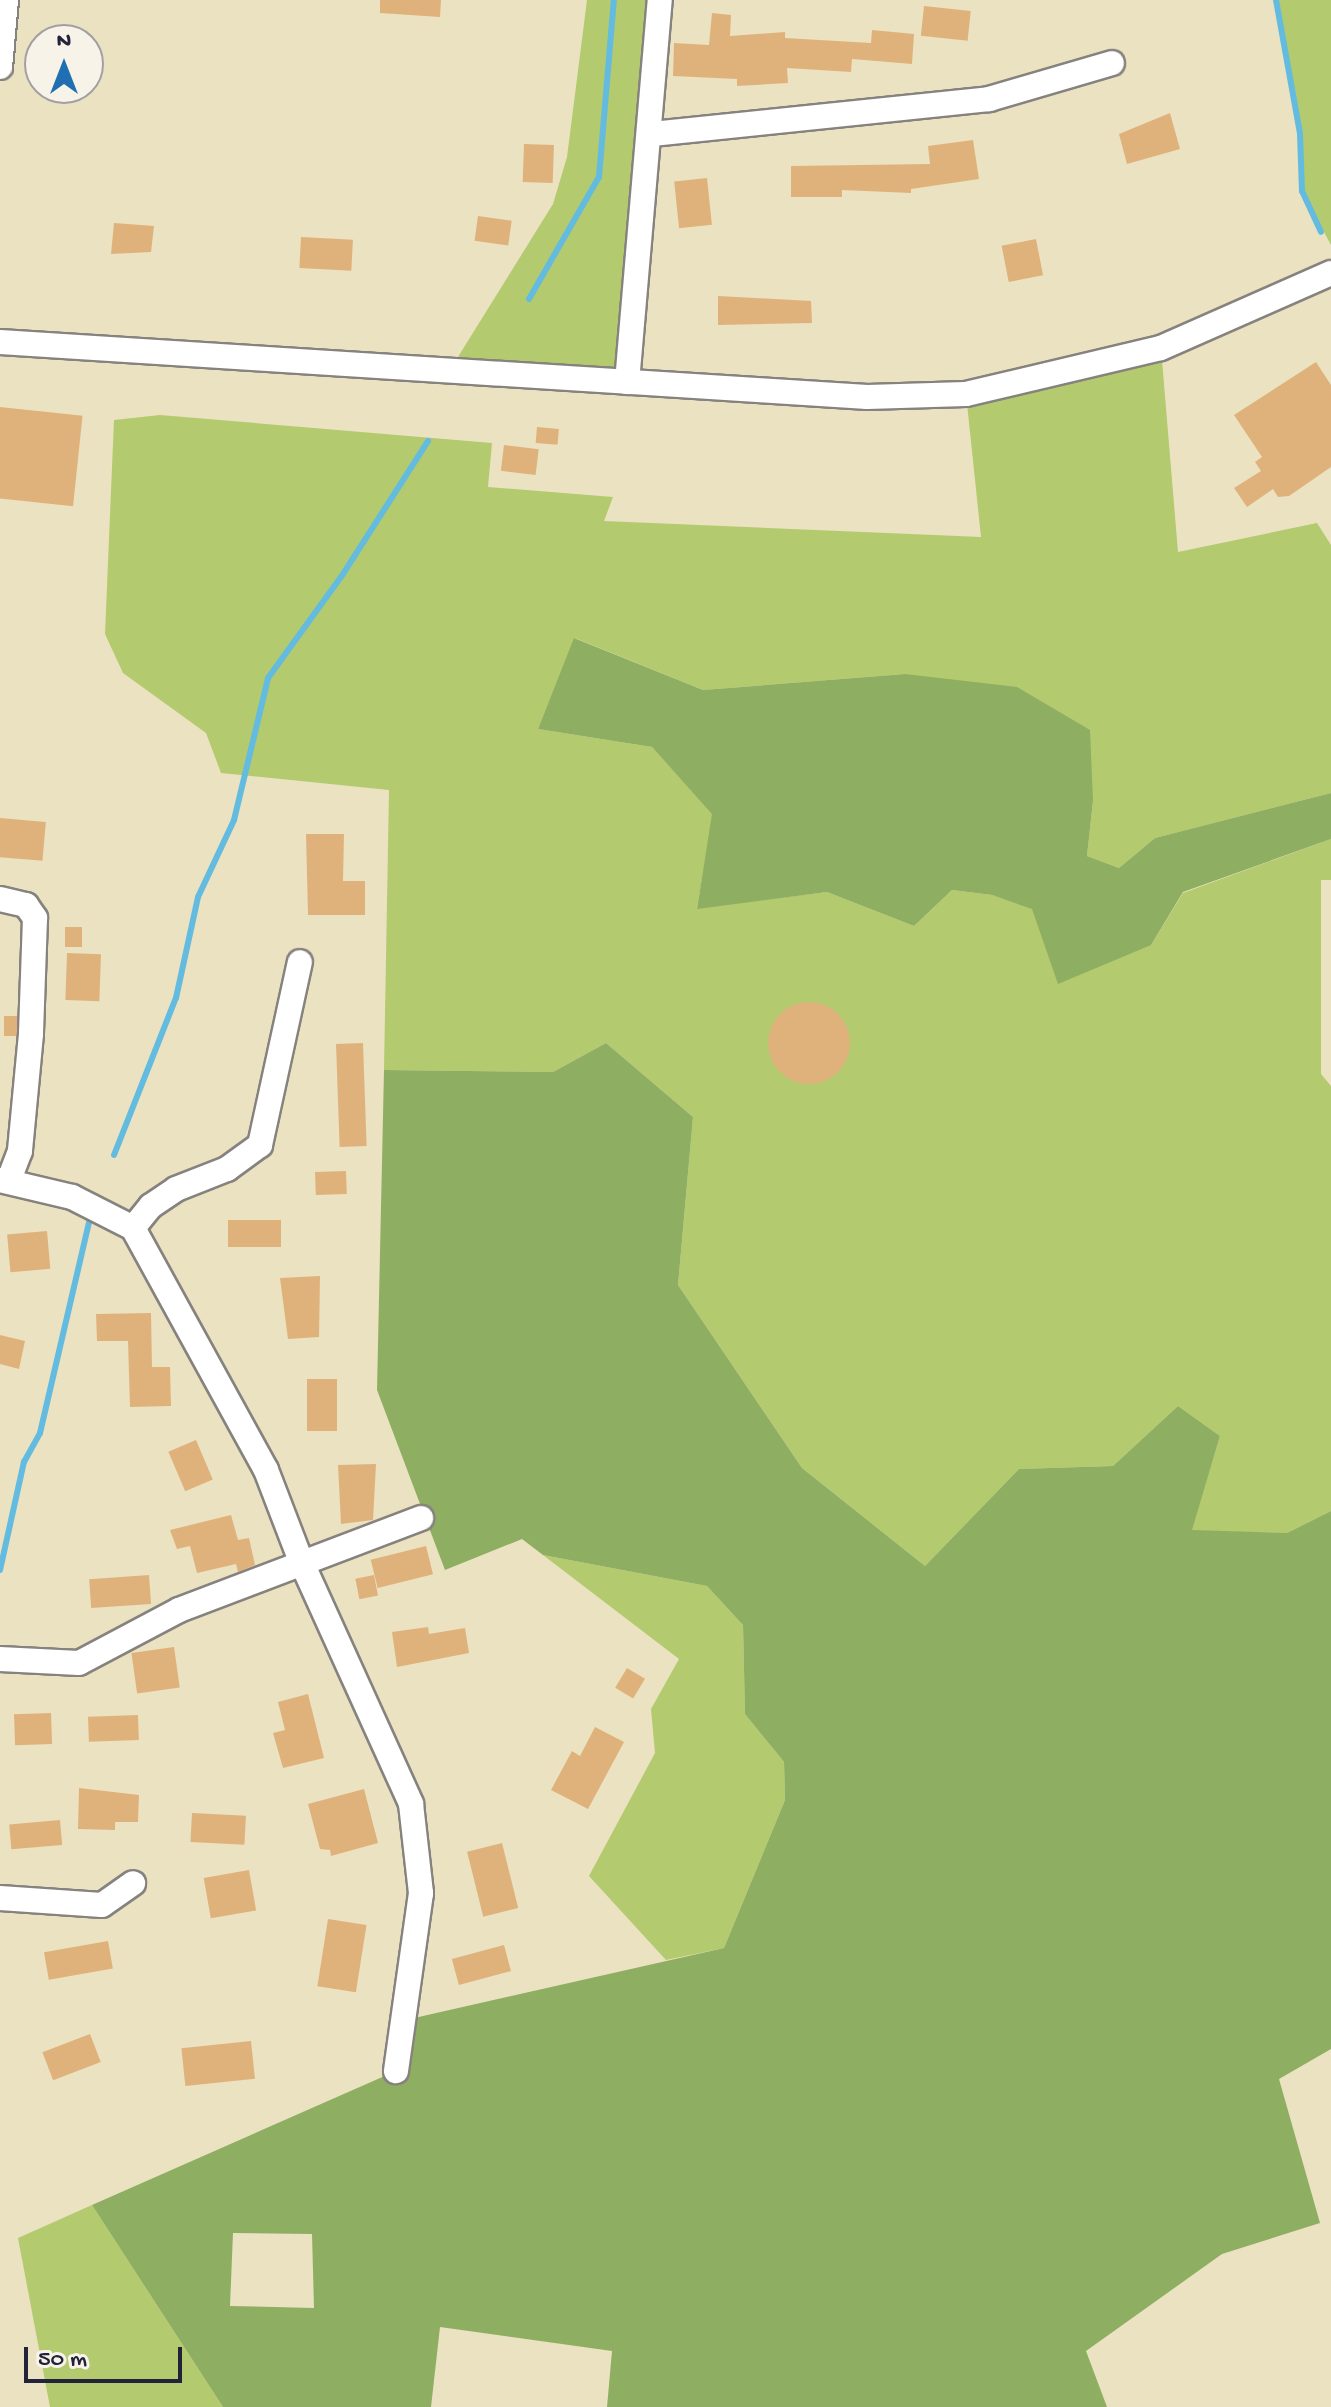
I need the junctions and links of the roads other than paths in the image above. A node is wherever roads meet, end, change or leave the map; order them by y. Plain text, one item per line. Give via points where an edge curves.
1 (6, 0) edge
2 (660, 0) edge
3 (1112, 63) dead end
4 (0, 67) edge
5 (652, 134) junction
6 (1331, 273) edge
7 (0, 342) edge
8 (627, 382) junction
9 (0, 899) edge
10 (300, 962) dead end
11 (5, 1180) edge
12 (133, 1228) junction
13 (421, 1518) dead end
14 (301, 1561) junction
15 (0, 1659) edge
16 (133, 1883) dead end
17 (0, 1898) edge
18 (396, 2071) dead end

1 - 4 street
2 - 5 street
3 - 5 street via 989,99
5 - 8 street
6 - 8 street via 1161,348 966,394 867,397
7 - 8 street
9 - 11 street via 26,905 35,918 20,1151
10 - 12 street via 260,1145 227,1169 176,1189 151,1206
11 - 12 street via 72,1197
12 - 14 street via 266,1470
13 - 14 street
14 - 15 street via 179,1610 79,1663
14 - 18 street via 411,1804 421,1893
16 - 17 street via 102,1905

